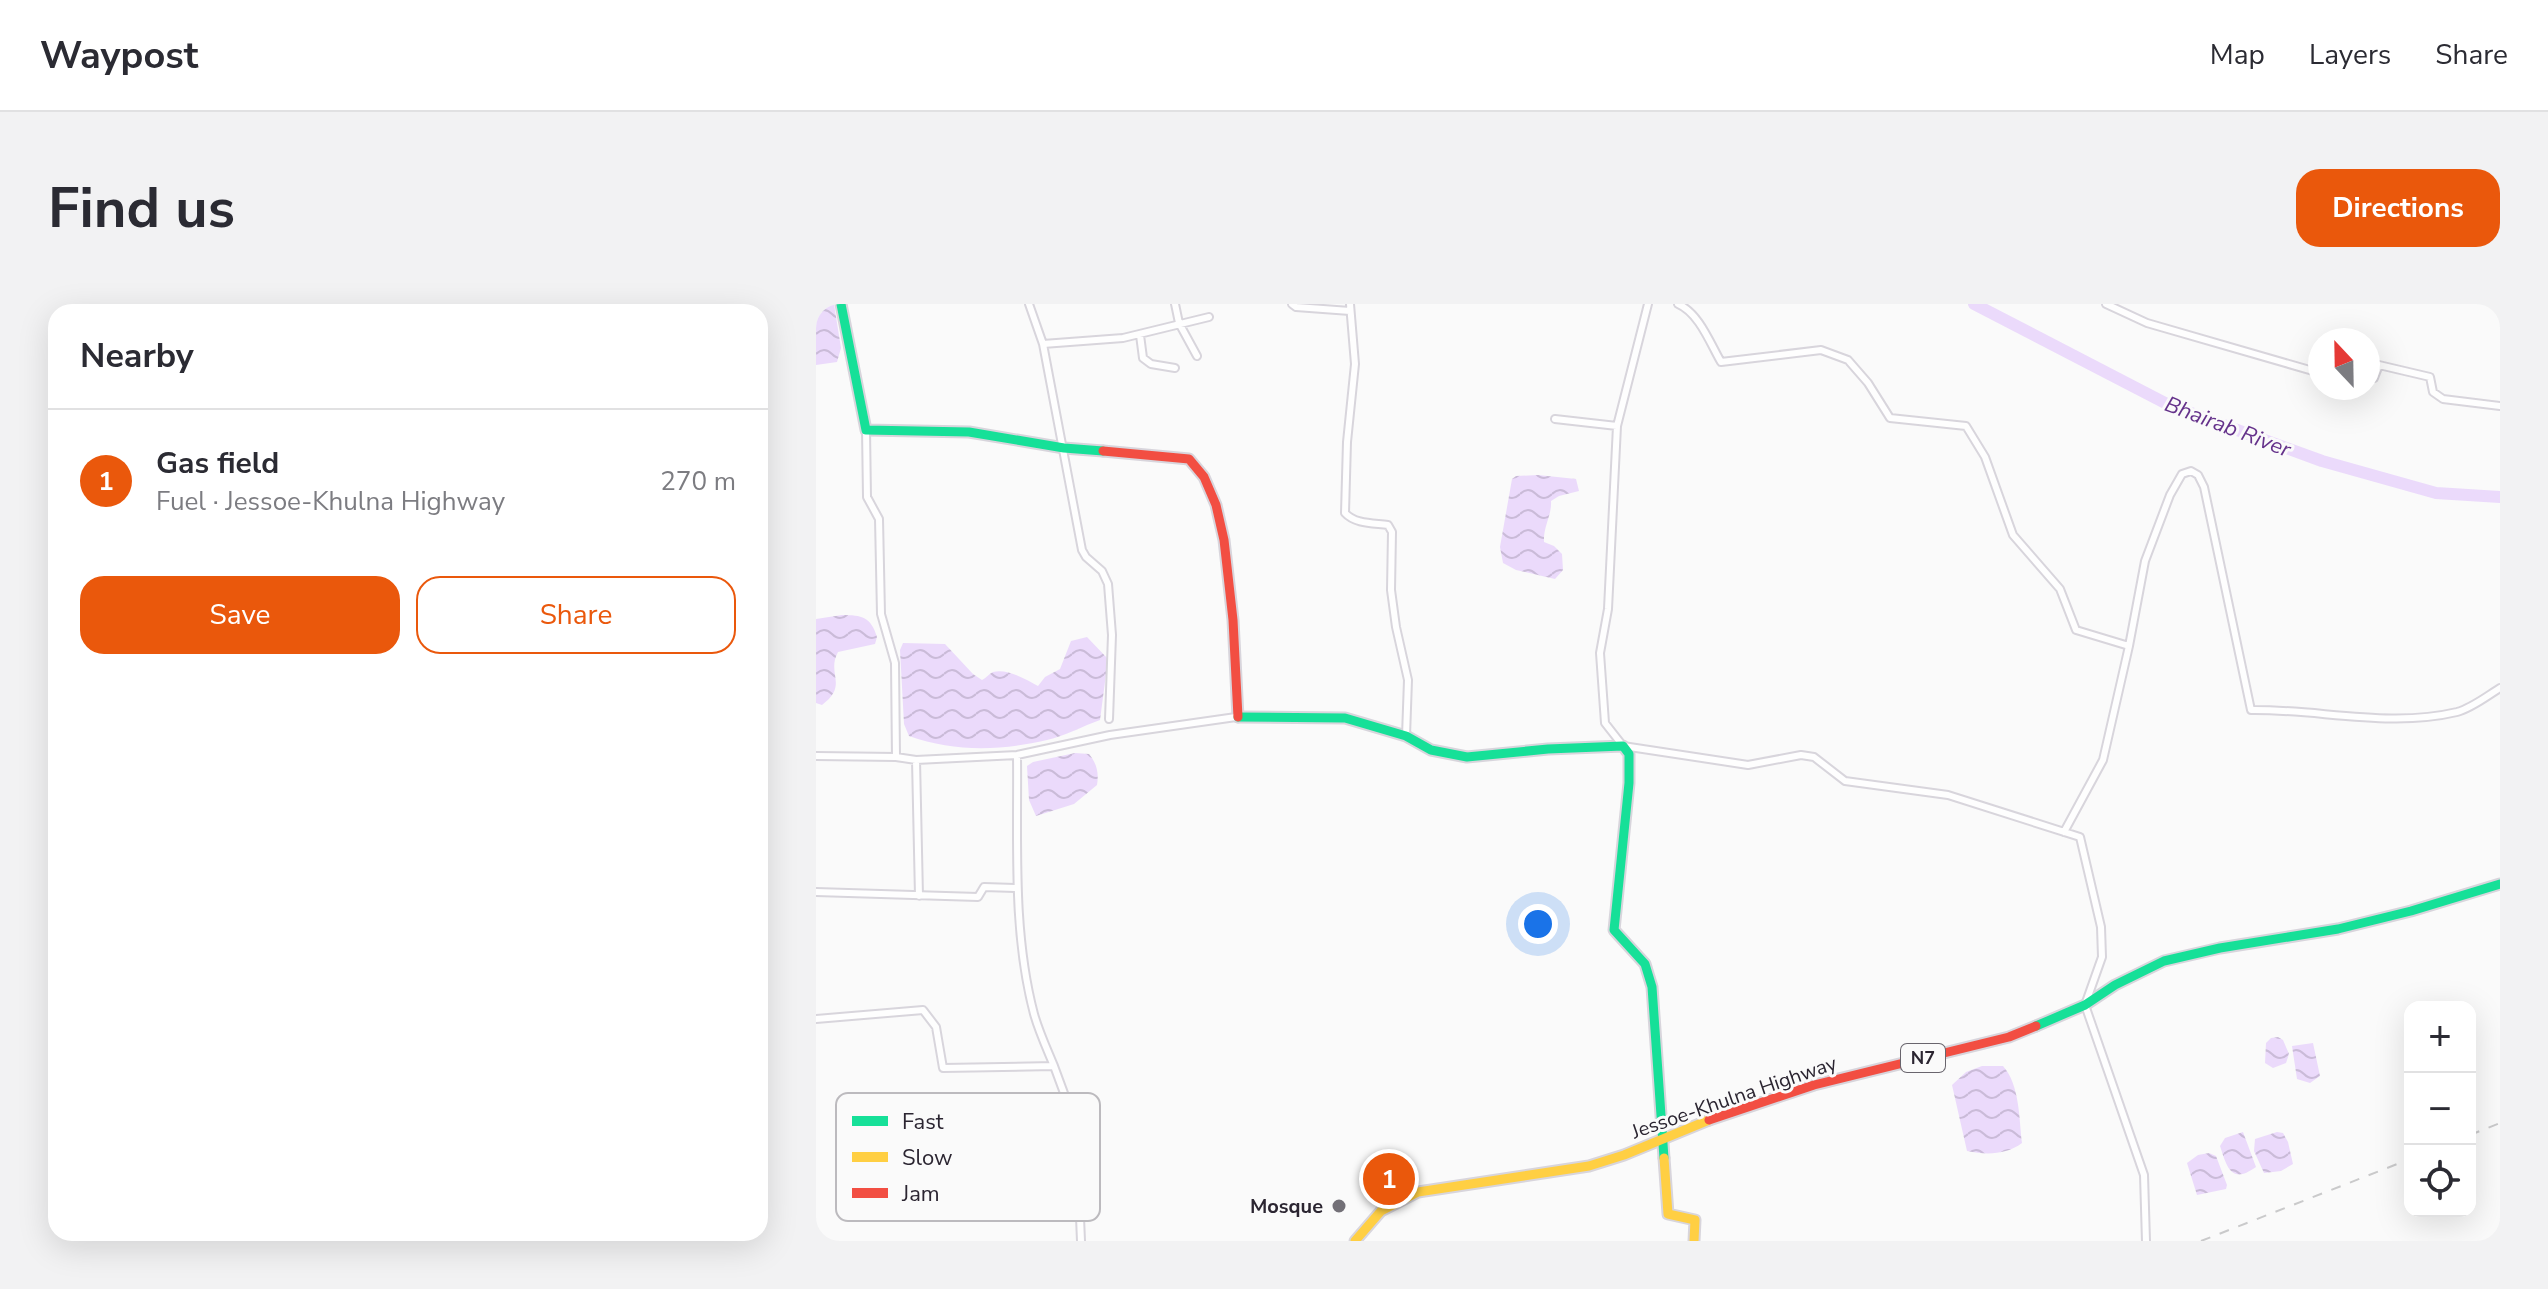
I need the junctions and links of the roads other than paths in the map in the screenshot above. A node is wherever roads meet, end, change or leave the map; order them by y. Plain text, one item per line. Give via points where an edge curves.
1 (841, 304) edge
2 (1029, 304) edge
3 (1175, 304) edge
4 (1292, 304) edge
5 (1648, 304) edge
6 (1678, 304) edge
7 (2106, 304) edge
8 (1350, 308) edge
9 (1209, 317) dead end
10 (1179, 323) junction
11 (1140, 335) junction
12 (1043, 344) junction
13 (1197, 356) dead end
14 (2380, 365) edge
15 (1175, 368) dead end
16 (2308, 370) edge
17 (2500, 406) edge
18 (1555, 419) dead end
19 (1617, 426) junction
20 (866, 430) junction
21 (1064, 448) junction
22 (2129, 646) junction
23 (2500, 688) edge
24 (1236, 717) junction
25 (1109, 719) dead end
26 (1406, 736) junction
27 (1623, 746) junction
28 (1017, 755) junction
29 (816, 756) edge
30 (896, 757) junction
31 (916, 760) junction
32 (2064, 832) junction
33 (2500, 884) edge
34 (1015, 888) dead end
35 (816, 892) edge
36 (919, 896) junction
37 (2085, 1005) junction
38 (816, 1019) edge
39 (1054, 1066) junction
40 (1064, 1093) edge
41 (1662, 1139) junction
42 (1080, 1221) edge
43 (1081, 1241) edge
44 (1355, 1241) edge
45 (1694, 1241) edge
46 (2146, 1241) edge

1 - 20 main road
2 - 12 street
3 - 10 street
4 - 8 street
5 - 19 street
6 - 22 street via 1693,316 1721,362 1821,350 1848,360 1890,418 1966,426 1985,457 2013,535 2060,589 2076,630
7 - 16 street via 2147,323
8 - 26 street via 1355,364 1345,513 1361,522 1388,525 1392,532 1391,590 1408,680
9 - 10 street
10 - 11 street
10 - 13 street
11 - 12 street
11 - 15 street via 1147,361
12 - 21 street
14 - 17 street via 2430,377 2433,392 2443,399
18 - 19 street
19 - 27 street via 1608,609 1600,653 1605,723
20 - 21 main road via 969,432
20 - 30 street via 867,497 879,519 881,614 895,663
21 - 24 main road via 1189,459 1209,484 1222,527 1233,615
21 - 25 street via 1082,550 1108,584
22 - 23 street via 2145,561 2170,495 2182,474 2191,471 2204,487 2251,710 2401,718 2458,712
22 - 32 street via 2103,760
24 - 26 main road via 1345,718
24 - 28 street
26 - 27 main road via 1431,750 1467,757
27 - 32 street via 1748,765 1814,757 1845,781 1948,795
27 - 41 main road via 1629,754 1629,783 1614,930 1645,964 1652,987
28 - 31 street
28 - 39 street via 1024,958 1034,1015
29 - 30 street
30 - 31 street
31 - 36 street
32 - 37 street via 2080,837 2101,927 2102,957
33 - 37 main road, Jessoe-Khulna Highway / N7 via 2338,929 2164,961
34 - 36 street via 984,887 978,897
35 - 36 street
37 - 41 main road, Jessoe-Khulna Highway / N7 via 1996,1041 1814,1085
37 - 46 street via 2144,1175
38 - 39 street via 923,1010 936,1027 943,1068
39 - 40 street
41 - 44 main road, Jessoe-Khulna Highway / N7 via 1589,1166 1418,1192 1381,1211
41 - 45 main road via 1668,1214 1695,1220
42 - 43 street

